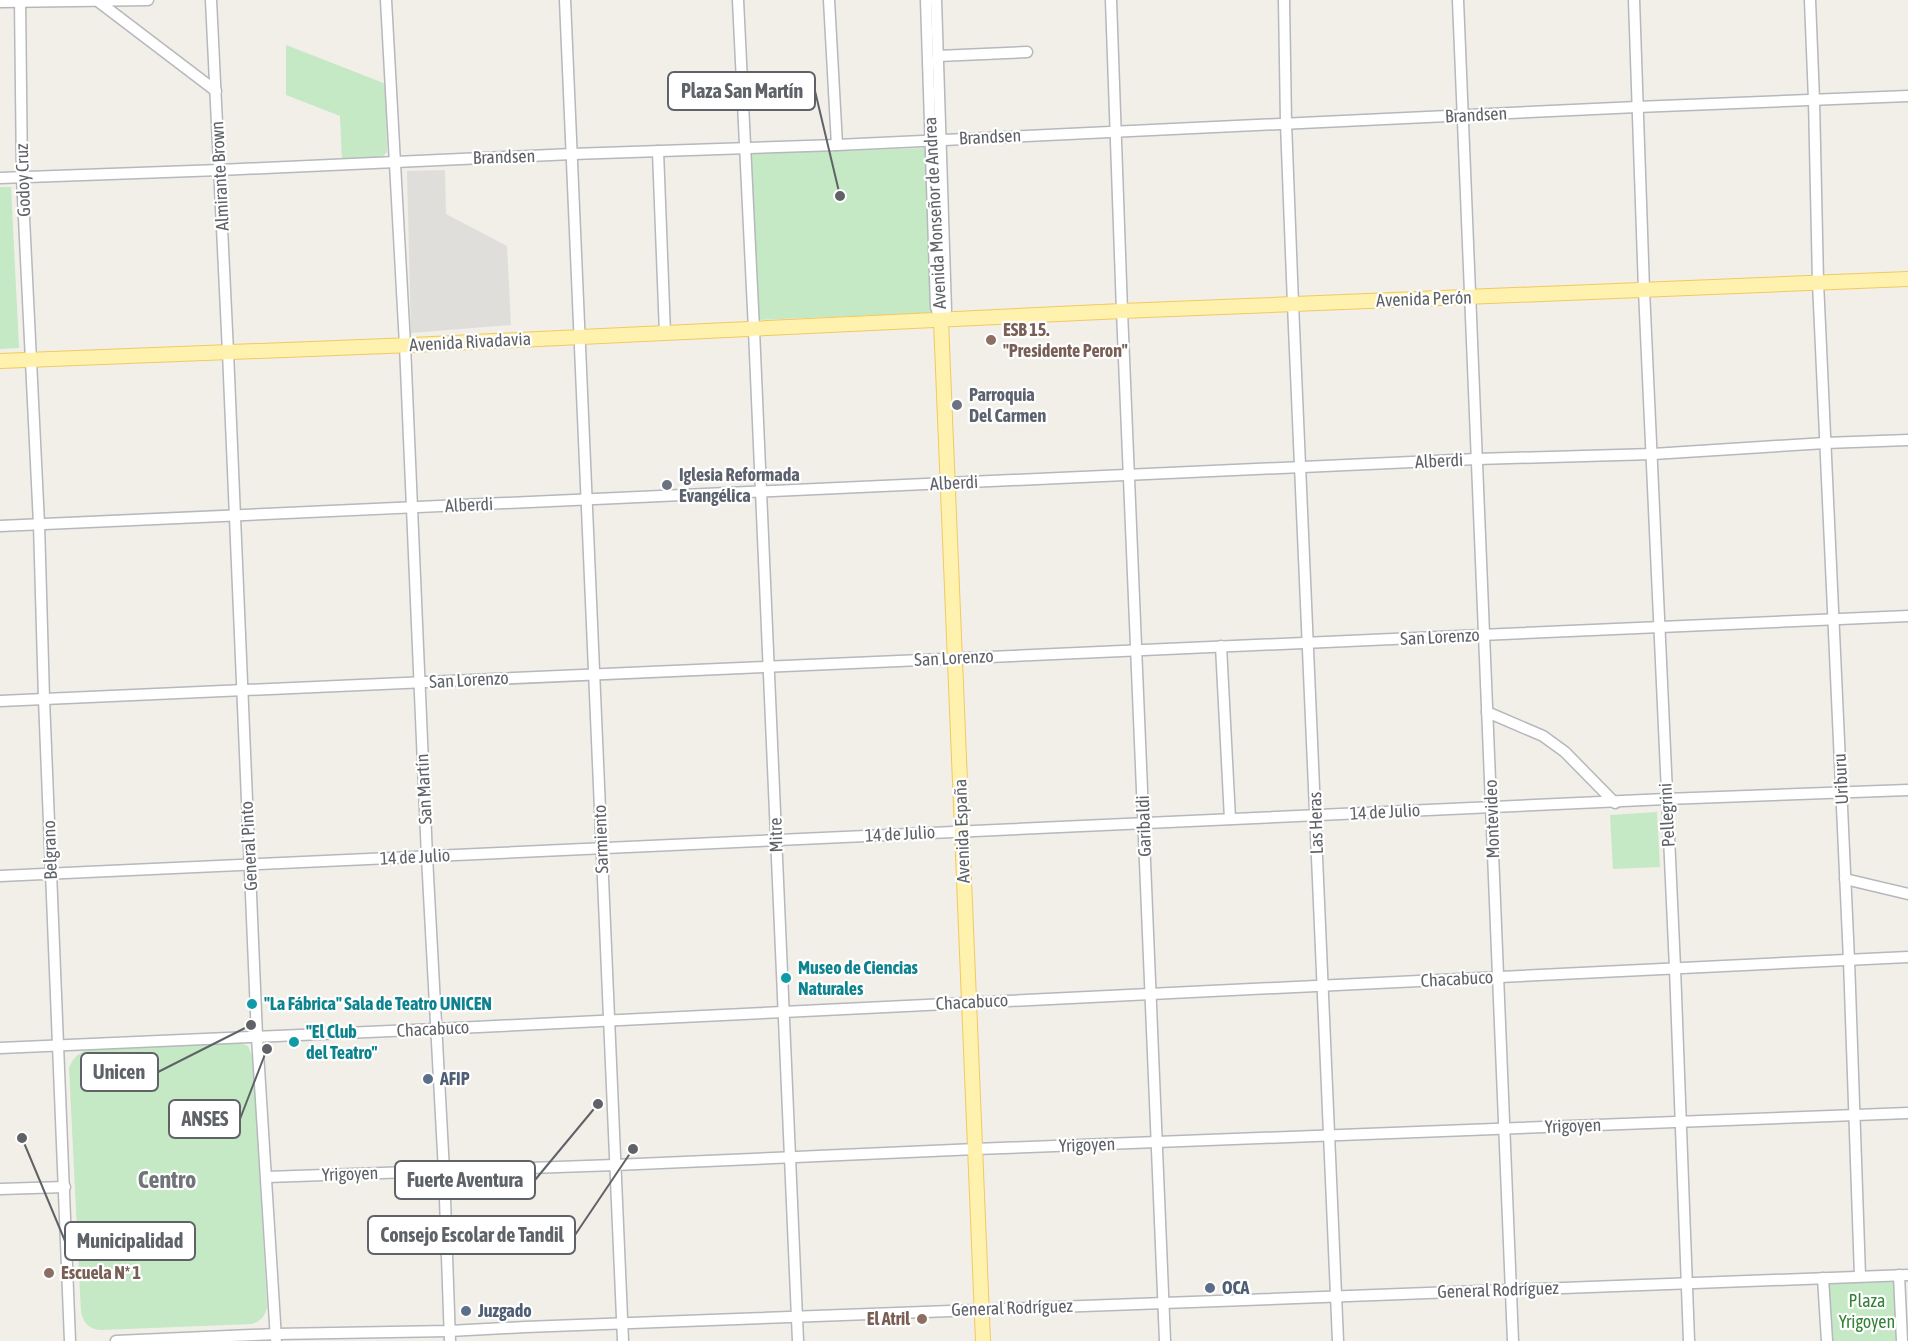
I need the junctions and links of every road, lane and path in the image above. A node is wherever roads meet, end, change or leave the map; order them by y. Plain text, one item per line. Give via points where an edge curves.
1 (148, 0) edge
2 (211, 0) edge
3 (386, 0) edge
4 (565, 0) edge
5 (738, 0) edge
6 (829, 0) edge
7 (926, 0) edge
8 (936, 0) edge
9 (1111, 0) edge
10 (1284, 0) edge
11 (1458, 0) edge
12 (1634, 0) edge
13 (1810, 0) edge
14 (20, 1) edge
15 (0, 2) edge
16 (99, 2) junction
17 (1027, 51) dead end
18 (938, 56) junction
19 (216, 91) junction
20 (1908, 96) edge
21 (1814, 100) junction
22 (1637, 107) junction
23 (1462, 116) junction
24 (1286, 123) junction
25 (1116, 130) junction
26 (936, 139) junction
27 (837, 145) junction
28 (744, 148) junction
29 (658, 151) junction
30 (572, 154) junction
31 (394, 161) junction
32 (220, 170) junction
33 (22, 177) junction
34 (0, 178) edge
35 (1908, 279) edge
36 (1818, 282) junction
37 (1644, 290) junction
38 (1470, 297) junction
39 (1293, 304) junction
40 (1122, 312) junction
41 (941, 321) junction
42 (754, 330) junction
43 (665, 334) junction
44 (580, 337) junction
45 (405, 345) junction
46 (228, 352) junction
47 (32, 360) junction
48 (0, 361) edge
49 (1908, 440) edge
50 (1825, 443) junction
51 (1653, 454) junction
52 (1477, 459) junction
53 (1301, 467) junction
54 (1129, 475) junction
55 (948, 483) junction
56 (761, 492) junction
57 (587, 500) junction
58 (412, 508) junction
59 (234, 516) junction
60 (39, 524) junction
61 (0, 526) edge
62 (1908, 616) edge
63 (1833, 619) junction
64 (1658, 627) junction
65 (1484, 635) junction
66 (1308, 643) junction
67 (1221, 646) junction
68 (1136, 650) junction
69 (955, 658) junction
70 (768, 667) junction
71 (594, 675) junction
72 (420, 683) junction
73 (242, 690) junction
74 (44, 699) junction
75 (0, 701) edge
76 (1487, 712) junction
77 (1908, 790) edge
78 (1842, 793) junction
79 (1666, 799) junction
80 (1615, 802) junction
81 (1491, 807) junction
82 (1316, 815) junction
83 (1230, 819) junction
84 (1143, 823) junction
85 (962, 832) junction
86 (776, 840) junction
87 (602, 848) junction
88 (427, 857) junction
89 (250, 865) junction
90 (51, 874) junction
91 (0, 876) edge
92 (1845, 879) junction
93 (1908, 894) edge
94 (1908, 957) edge
95 (1849, 960) junction
96 (1675, 968) junction
97 (1498, 976) junction
98 (1323, 985) junction
99 (1151, 993) junction
100 (969, 1002) junction
101 (783, 1011) junction
102 (609, 1019) junction
103 (436, 1029) junction
104 (257, 1036) junction
105 (57, 1046) junction
106 (0, 1048) edge
107 (1908, 1113) edge
108 (1854, 1115) junction
109 (1680, 1122) junction
110 (1504, 1129) junction
111 (1330, 1136) junction
112 (1157, 1143) junction
113 (976, 1149) junction
114 (790, 1158) junction
115 (615, 1165) junction
116 (444, 1171) junction
117 (267, 1177) junction
118 (64, 1187) junction
119 (0, 1189) edge
120 (1904, 1275) edge
121 (1860, 1276) junction
122 (1823, 1278) junction
123 (1686, 1283) junction
124 (1511, 1289) junction
125 (1336, 1296) junction
126 (1164, 1303) junction
127 (982, 1310) junction
128 (796, 1316) junction
129 (622, 1323) junction
130 (450, 1336) edge
131 (276, 1338) edge
132 (70, 1341) edge
133 (116, 1341) edge
134 (623, 1341) edge
135 (798, 1341) edge
136 (983, 1341) edge
137 (1165, 1341) edge
138 (1338, 1341) edge
139 (1513, 1341) edge
140 (1689, 1341) edge
141 (1827, 1341) edge
142 (1902, 1341) edge

1 - 16 street
2 - 19 street, Almirante Brown
3 - 31 street, San Martín
4 - 30 street, Sarmiento
5 - 28 street, Mitre
6 - 27 street
7 - 26 street, Avenida Monseñor de Andrea
8 - 18 street, Avenida Monseñor de Andrea
9 - 25 street, Garibaldi
10 - 24 street, Las Heras
11 - 23 street, Montevideo
12 - 22 street, Pellegrini
13 - 21 street, Uriburu
14 - 15 street
14 - 16 street
14 - 33 street, Godoy Cruz
16 - 19 street
17 - 18 street
18 - 26 street, Avenida Monseñor de Andrea
19 - 32 street, Almirante Brown
20 - 21 street, Brandsen
21 - 22 street, Brandsen
21 - 36 street, Uriburu
22 - 23 street, Brandsen
22 - 37 street, Pellegrini
23 - 24 street, Brandsen
23 - 38 street, Montevideo
24 - 25 street, Brandsen
24 - 39 street, Las Heras
25 - 26 street, Brandsen
25 - 40 street, Garibaldi
26 - 27 street, Brandsen
26 - 41 street, Avenida Monseñor de Andrea via 946,310
27 - 28 street, Brandsen
28 - 29 street, Brandsen
28 - 42 street, Mitre
29 - 30 street, Brandsen
29 - 43 street
30 - 31 street, Brandsen
30 - 44 street, Sarmiento
31 - 32 street, Brandsen
31 - 45 street, San Martín
32 - 33 street, Brandsen
32 - 46 street, Almirante Brown
33 - 34 street, Brandsen
33 - 47 street, Godoy Cruz
35 - 36 main road, Avenida Perón
36 - 37 main road, Avenida Perón
36 - 50 street, Uriburu
37 - 38 main road, Avenida Perón
37 - 51 street, Pellegrini
38 - 39 main road, Avenida Perón
38 - 52 street, Montevideo
39 - 40 main road, Avenida Perón
39 - 53 street, Las Heras
40 - 41 main road, Avenida Perón
40 - 54 street, Garibaldi
41 - 42 main road, Avenida Rivadavia
41 - 55 main road, Avenida España
42 - 43 main road, Avenida Rivadavia
42 - 56 street, Mitre
43 - 44 main road, Avenida Rivadavia
44 - 45 main road, Avenida Rivadavia
44 - 57 street, Sarmiento
45 - 46 main road, Avenida Rivadavia
45 - 58 street, San Martín
46 - 47 main road, Avenida Rivadavia
46 - 59 street, General Pinto
47 - 48 main road, Avenida Rivadavia
47 - 60 street, Belgrano
49 - 50 street, Alberdi
50 - 51 street, Alberdi
50 - 63 street, Uriburu
51 - 52 street, Alberdi
51 - 64 street, Pellegrini
52 - 53 street, Alberdi
52 - 65 street, Montevideo
53 - 54 street, Alberdi
53 - 66 street, Las Heras
54 - 55 street, Alberdi
54 - 68 street, Garibaldi
55 - 56 street, Alberdi
55 - 69 main road, Avenida España
56 - 57 street, Alberdi
56 - 70 street, Mitre
57 - 58 street, Alberdi
57 - 71 street, Sarmiento
58 - 59 street, Alberdi
58 - 72 street, San Martín
59 - 60 street, Alberdi
59 - 73 street, General Pinto
60 - 61 street, Alberdi
60 - 74 street, Belgrano
62 - 63 street, San Lorenzo
63 - 64 street, San Lorenzo
63 - 78 street, Uriburu
64 - 65 street, San Lorenzo
64 - 79 street, Pellegrini
65 - 66 street, San Lorenzo
65 - 76 street, Montevideo
66 - 67 street, San Lorenzo
66 - 82 street, Las Heras
67 - 68 street, San Lorenzo
67 - 83 street
68 - 69 street, San Lorenzo
68 - 84 street, Garibaldi
69 - 70 street, San Lorenzo
69 - 85 main road, Avenida España
70 - 71 street, San Lorenzo
70 - 86 street, Mitre
71 - 72 street, San Lorenzo
71 - 87 street, Sarmiento
72 - 73 street, San Lorenzo
72 - 88 street, San Martín
73 - 74 street, San Lorenzo
73 - 89 street, General Pinto
74 - 75 street, San Lorenzo
74 - 90 street, Belgrano
76 - 80 street via 1543,736 1565,752
76 - 81 street, Montevideo
77 - 78 street, 14 de Julio
78 - 79 street, 14 de Julio
78 - 92 street, Uriburu
79 - 80 street, 14 de Julio
79 - 96 street, Pellegrini
80 - 81 street, 14 de Julio
81 - 82 street, 14 de Julio
81 - 97 street, Montevideo
82 - 83 street, 14 de Julio
82 - 98 street, Las Heras
83 - 84 street, 14 de Julio
84 - 85 street, 14 de Julio
84 - 99 street, Garibaldi
85 - 86 street, 14 de Julio
85 - 100 main road, Avenida España
86 - 87 street, 14 de Julio
86 - 101 street, Mitre
87 - 88 street, 14 de Julio
87 - 102 street, Sarmiento
88 - 89 street, 14 de Julio
88 - 103 street, San Martín
89 - 90 street, 14 de Julio
89 - 104 street, General Pinto
90 - 91 street, 14 de Julio
90 - 105 street, Belgrano
92 - 93 street
92 - 95 street, Uriburu
94 - 95 street, Chacabuco
95 - 96 street, Chacabuco
95 - 108 street, Uriburu
96 - 97 street, Chacabuco
96 - 109 street, Pellegrini
97 - 98 street, Chacabuco
97 - 110 street, Montevideo
98 - 99 street, Chacabuco
98 - 111 street, Las Heras
99 - 100 street, Chacabuco
99 - 112 street, Garibaldi
100 - 101 street, Chacabuco
100 - 113 main road, Avenida España
101 - 102 street, Chacabuco
101 - 114 street, Mitre
102 - 103 street, Chacabuco
102 - 115 street, Sarmiento
103 - 104 street, Chacabuco
103 - 116 street, San Martín
104 - 105 street, Chacabuco
104 - 117 street, General Pinto
105 - 106 street, Chacabuco
105 - 118 street, Belgrano
107 - 108 street, Yrigoyen
108 - 109 street, Yrigoyen
108 - 121 street, Uriburu
109 - 110 street, Yrigoyen
109 - 123 street, Pellegrini
110 - 111 street, Yrigoyen
110 - 124 street, Montevideo
111 - 112 street, Yrigoyen
111 - 125 street, Las Heras
112 - 113 street, Yrigoyen
112 - 126 street, Garibaldi
113 - 114 street, Yrigoyen
113 - 127 main road, Avenida España
114 - 115 street, Yrigoyen
114 - 128 street, Mitre
115 - 116 street, Yrigoyen
115 - 129 street, Sarmiento
116 - 117 street, Yrigoyen
116 - 130 street, San Martín
117 - 131 street, General Pinto
118 - 119 street
118 - 132 street, Belgrano
120 - 121 street, General Rodríguez
120 - 142 street
121 - 122 street, General Rodríguez
122 - 123 street, General Rodríguez
122 - 141 street
123 - 124 street, General Rodríguez
123 - 140 street, Pellegrini
124 - 125 street, General Rodríguez
124 - 139 street, Montevideo
125 - 126 street, General Rodríguez
125 - 138 street, Las Heras
126 - 127 street, General Rodríguez
126 - 137 street, Garibaldi
127 - 128 street, General Rodríguez
127 - 136 main road, Avenida España
128 - 129 street, General Rodríguez
128 - 135 street, Mitre
129 - 130 street, General Rodríguez
129 - 134 street, Sarmiento
130 - 131 street, General Rodríguez
131 - 133 street, General Rodríguez

